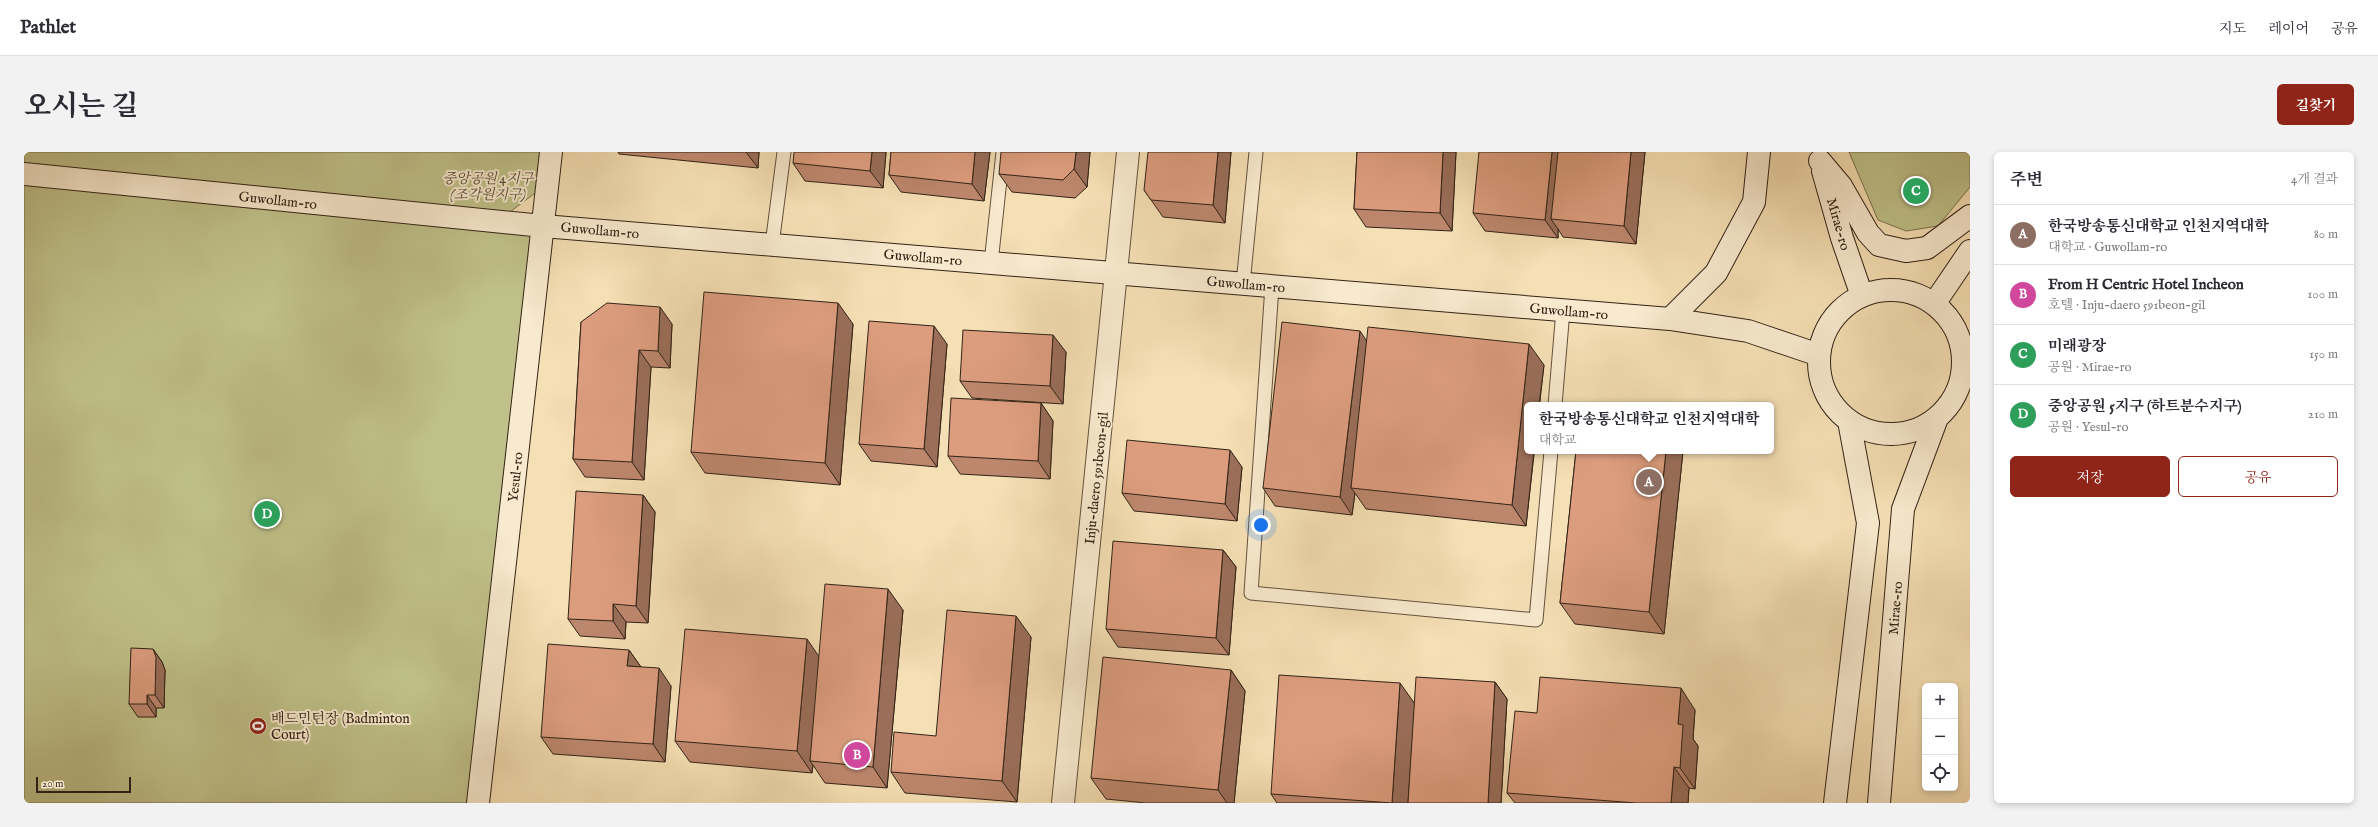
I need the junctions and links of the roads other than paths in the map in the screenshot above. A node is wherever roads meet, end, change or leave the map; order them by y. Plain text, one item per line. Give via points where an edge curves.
1 (551, 152) edge
2 (784, 152) edge
3 (1003, 152) edge
4 (1128, 152) edge
5 (1256, 152) edge
6 (1759, 152) edge
7 (1819, 156) edge
8 (24, 174) edge
9 (1970, 216) edge
10 (543, 226) junction
11 (772, 245) junction
12 (1970, 251) edge
13 (991, 263) junction
14 (1116, 273) junction
15 (1243, 284) junction
16 (1272, 286) junction
17 (1862, 296) junction
18 (1934, 304) junction
19 (1564, 310) junction
20 (1670, 319) junction
21 (1819, 355) junction
22 (1967, 369) edge
23 (1555, 402) edge
24 (1937, 418) junction
25 (1849, 421) junction
26 (1551, 454) edge
27 (478, 803) edge
28 (482, 803) edge
29 (1063, 803) edge
30 (1835, 803) edge
31 (1879, 803) edge

1 - 10 street, Yesul-ro
2 - 11 lane
3 - 13 lane
4 - 14 street, Inju-daero 591beon-gil
5 - 15 lane
6 - 20 street via 1754,202 1737,235 1716,273
7 - 9 street via 1841,186 1868,233 1879,245 1906,251 1927,248
7 - 17 street, Mirae-ro via 1842,238
8 - 10 street, Guwollam-ro
10 - 11 street, Guwollam-ro
10 - 27 street, Yesul-ro
11 - 13 street, Guwollam-ro
12 - 18 street
13 - 14 street, Guwollam-ro
14 - 15 street, Guwollam-ro
14 - 29 street, Inju-daero 591beon-gil
15 - 16 street, Guwollam-ro
16 - 19 street, Guwollam-ro
16 - 26 lane via 1251,593 1536,620
17 - 18 street via 1880,291 1899,290 1917,295
17 - 21 street via 1846,306 1833,320 1824,336
18 - 22 street via 1948,316 1957,333
19 - 20 street, Guwollam-ro
19 - 23 lane
20 - 21 street, Guwollam-ro via 1748,331
21 - 25 street via 1825,391 1835,407
22 - 24 street via 1950,404
24 - 25 street via 1921,428 1896,434 1865,429
24 - 31 street, Mirae-ro via 1903,509
25 - 30 street via 1868,523
27 - 28 lane

